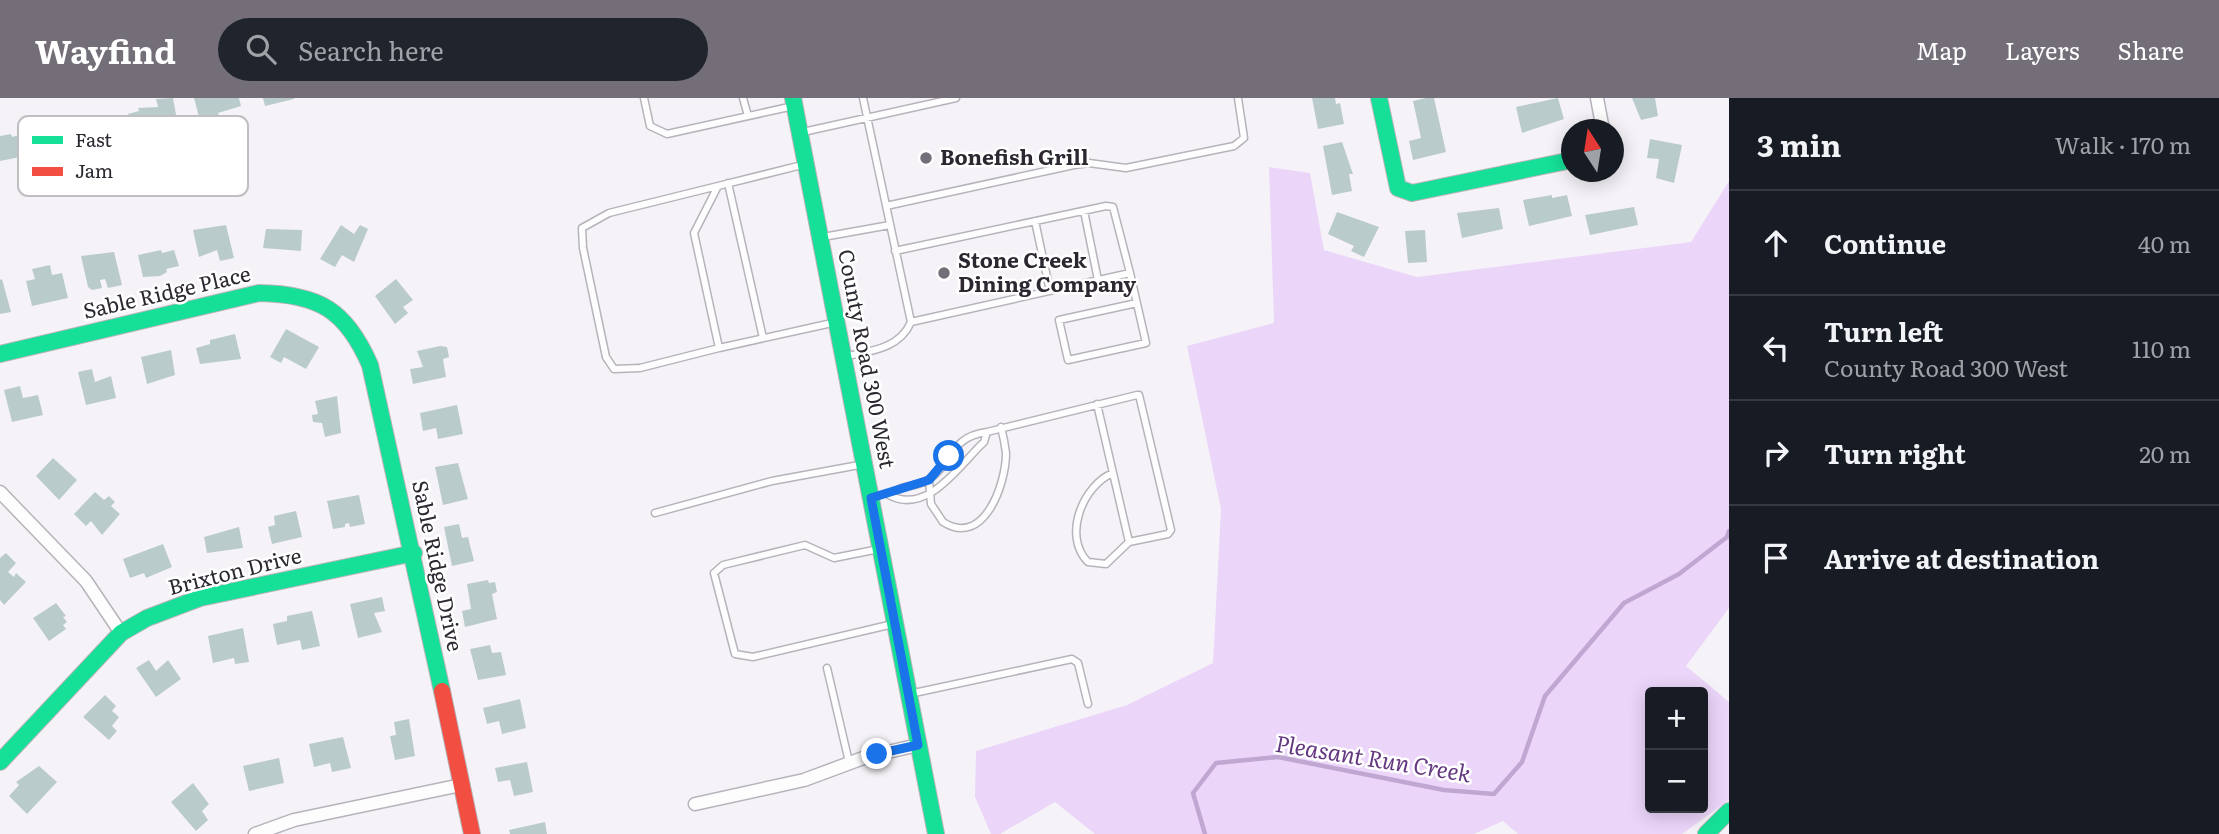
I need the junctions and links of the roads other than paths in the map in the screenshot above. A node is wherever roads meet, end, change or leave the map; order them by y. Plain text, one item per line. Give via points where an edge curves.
1 (644, 98) edge
2 (743, 98) edge
3 (863, 98) edge
4 (956, 98) edge
5 (1238, 98) edge
6 (1379, 98) edge
7 (1597, 98) edge
8 (794, 102) edge
9 (748, 116) junction
10 (867, 118) junction
11 (1601, 119) edge
12 (801, 133) junction
13 (1561, 162) edge
14 (807, 163) junction
15 (728, 183) junction
16 (718, 186) junction
17 (886, 206) junction
18 (1084, 211) junction
19 (1035, 221) junction
20 (890, 225) junction
21 (821, 238) junction
22 (895, 251) junction
23 (1130, 273) junction
24 (1098, 280) junction
25 (1050, 291) junction
26 (1137, 303) junction
27 (340, 316) joint
28 (838, 321) junction
29 (911, 322) junction
30 (763, 338) junction
31 (719, 348) junction
32 (0, 354) edge
33 (844, 357) junction
34 (1097, 404) junction
35 (1001, 427) junction
36 (987, 432) junction
37 (864, 464) junction
38 (1113, 473) junction
39 (929, 480) junction
40 (0, 492) edge
41 (929, 494) junction
42 (889, 495) junction
43 (871, 498) junction
44 (655, 513) dead end
45 (1129, 542) junction
46 (880, 548) junction
47 (414, 553) junction
48 (895, 623) junction
49 (121, 633) junction
50 (827, 668) dead end
51 (908, 694) junction
52 (1088, 704) dead end
53 (918, 745) junction
54 (0, 762) edge
55 (850, 764) junction
56 (461, 785) junction
57 (695, 804) dead end
58 (1729, 811) edge
59 (256, 834) edge
60 (472, 834) edge
61 (936, 834) edge
62 (1706, 834) edge

1 - 9 lane via 650,126 667,134
2 - 9 lane
3 - 10 lane
4 - 10 lane
5 - 17 lane via 1244,138 1234,146 1126,168 1074,165
6 - 13 street via 1398,188 1412,193
7 - 11 street
8 - 9 lane
8 - 12 street, County Road 300 West
10 - 12 lane
10 - 17 lane
12 - 14 street, County Road 300 West
14 - 15 lane
14 - 21 street, County Road 300 West
15 - 16 lane
15 - 30 lane
16 - 31 lane via 694,233
16 - 31 lane via 609,213 582,228 606,357 614,369 640,368
17 - 20 lane
18 - 19 lane
18 - 23 lane via 1113,207
18 - 24 lane
19 - 22 lane
19 - 25 lane
20 - 21 lane
20 - 22 lane
21 - 28 street, County Road 300 West
22 - 29 lane
23 - 24 lane
23 - 26 lane
24 - 25 lane
25 - 29 lane
26 - 26 lane via 1146,343 1068,360 1059,320
27 - 32 street, Sable Ridge Place via 297,294 259,293
27 - 47 street, Sable Ridge Drive via 370,365
28 - 30 lane
28 - 33 street, County Road 300 West
29 - 33 lane via 906,335 895,342
30 - 31 lane
33 - 37 street, County Road 300 West
34 - 35 lane
34 - 38 lane
34 - 45 lane via 1142,397 1171,530
35 - 36 lane
35 - 41 lane via 1005,465 995,501 983,520 965,527 949,526 933,510
36 - 39 lane via 964,439
36 - 41 lane via 984,442
37 - 43 street, County Road 300 West
37 - 44 lane via 772,481
38 - 45 lane
38 - 45 lane via 1096,482 1082,504 1080,551 1088,562 1106,564
39 - 41 lane
39 - 42 lane via 897,488
40 - 49 street via 86,581
41 - 42 lane via 899,500
42 - 43 lane
43 - 46 street, County Road 300 West
46 - 48 street, County Road 300 West
46 - 48 lane via 834,558 805,545 723,565 714,573 735,654 753,657
47 - 49 street, Brixton Drive via 200,598
47 - 56 street, Sable Ridge Drive
48 - 51 street, County Road 300 West
49 - 54 street, Brixton Drive
50 - 55 lane
51 - 52 lane via 1066,659 1078,663
51 - 53 street, County Road 300 West
53 - 55 street
53 - 61 street, County Road 300 West
55 - 57 street via 804,780
56 - 59 street via 294,820
56 - 60 street, Sable Ridge Drive
58 - 62 street

